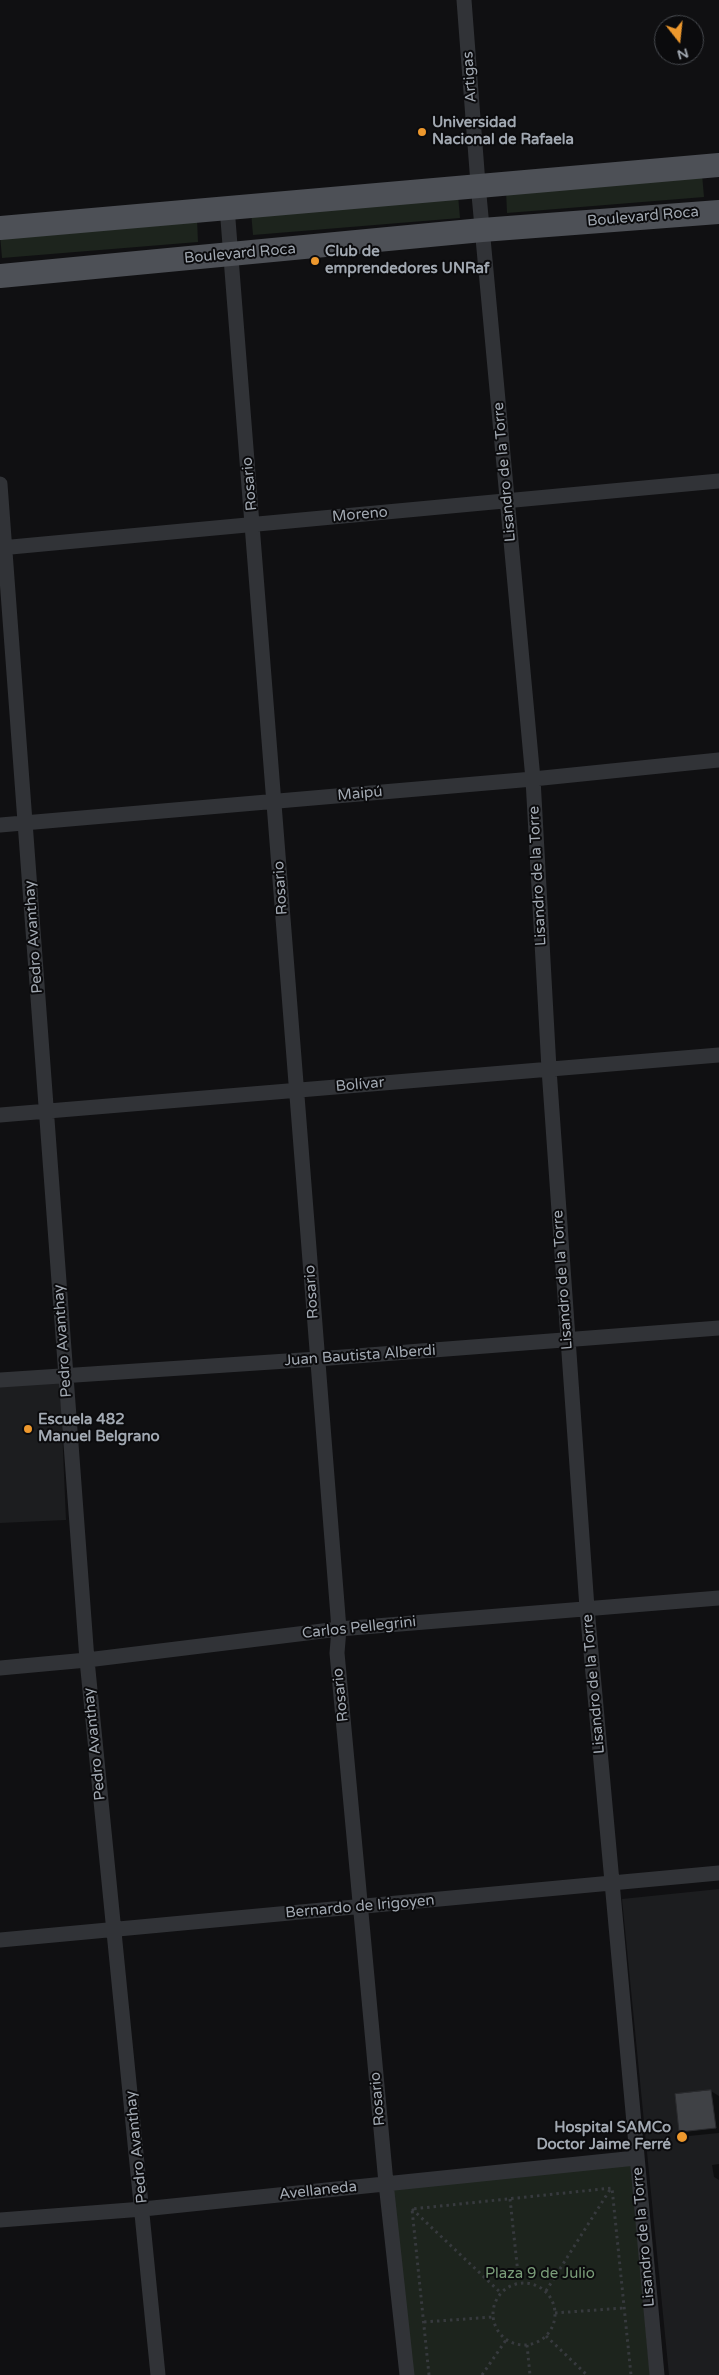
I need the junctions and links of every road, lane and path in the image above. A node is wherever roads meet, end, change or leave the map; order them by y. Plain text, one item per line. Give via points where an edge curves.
1 (464, 0) edge
2 (719, 164) edge
3 (478, 184) junction
4 (227, 207) junction
5 (719, 212) edge
6 (0, 228) edge
7 (482, 230) junction
8 (231, 255) junction
9 (0, 276) edge
10 (719, 481) edge
11 (0, 484) edge
12 (507, 501) junction
13 (253, 525) junction
14 (3, 548) edge
15 (719, 760) edge
16 (533, 779) junction
17 (274, 801) junction
18 (26, 823) junction
19 (0, 825) edge
20 (719, 1055) edge
21 (549, 1069) junction
22 (296, 1091) junction
23 (46, 1111) junction
24 (0, 1115) edge
25 (719, 1328) edge
26 (567, 1339) junction
27 (317, 1359) junction
28 (65, 1376) junction
29 (0, 1380) edge
30 (719, 1598) edge
31 (588, 1608) junction
32 (338, 1629) junction
33 (86, 1660) junction
34 (0, 1668) edge
35 (719, 1873) edge
36 (612, 1884) junction
37 (361, 1907) junction
38 (114, 1929) junction
39 (0, 1940) edge
40 (636, 2158) junction
41 (386, 2183) junction
42 (612, 2188) junction
43 (510, 2199) junction
44 (143, 2209) junction
45 (412, 2209) junction
46 (0, 2220) edge
47 (520, 2284) junction
48 (546, 2291) junction
49 (501, 2293) junction
50 (624, 2308) junction
51 (555, 2313) junction
52 (493, 2316) junction
53 (424, 2322) junction
54 (546, 2336) junction
55 (506, 2340) junction
56 (527, 2345) junction
57 (158, 2375) edge
58 (407, 2375) edge
59 (429, 2375) edge
60 (482, 2375) edge
61 (530, 2375) edge
62 (587, 2375) edge
63 (631, 2375) edge
64 (657, 2375) edge

1 - 3 street, Artigas
2 - 3 main road
3 - 4 main road
3 - 7 street, Lisandro de la Torre
4 - 6 main road
4 - 8 street, Rosario
5 - 7 main road, Boulevard Roca
7 - 8 main road, Boulevard Roca
7 - 12 street, Lisandro de la Torre
8 - 9 main road, Boulevard Roca
8 - 13 street, Rosario
10 - 12 street, Moreno
11 - 14 street, Pedro Avanthay
12 - 13 street, Moreno
12 - 16 street, Lisandro de la Torre
13 - 14 street, Moreno
13 - 17 street, Rosario
14 - 18 street, Pedro Avanthay
15 - 16 street, Maipú
16 - 17 street, Maipú
16 - 21 street, Lisandro de la Torre
17 - 18 street, Maipú
17 - 22 street, Rosario
18 - 19 street, Maipú
18 - 23 street, Pedro Avanthay
20 - 21 street, Bolívar
21 - 22 street, Bolívar
21 - 26 street, Lisandro de la Torre
22 - 23 street, Bolívar
22 - 27 street, Rosario
23 - 24 street, Bolívar
23 - 28 street, Pedro Avanthay
25 - 26 street, Juan Bautista Alberdi
26 - 27 street, Juan Bautista Alberdi
26 - 31 street, Lisandro de la Torre
27 - 28 street, Juan Bautista Alberdi
27 - 32 street, Rosario
28 - 29 street, Juan Bautista Alberdi
28 - 33 street, Pedro Avanthay
30 - 31 street, Carlos Pellegrini
31 - 32 street, Carlos Pellegrini
31 - 36 street, Lisandro de la Torre
32 - 33 street, Carlos Pellegrini
32 - 37 street, Rosario via 337,1654
33 - 34 street, Carlos Pellegrini
33 - 38 street, Pedro Avanthay
35 - 36 street, Bernardo de Irigoyen
36 - 37 street, Bernardo de Irigoyen
36 - 40 street, Lisandro de la Torre
37 - 38 street, Bernardo de Irigoyen
37 - 41 street, Rosario
38 - 39 street, Bernardo de Irigoyen
38 - 44 street, Pedro Avanthay
40 - 41 street, Avellaneda
40 - 64 street, Lisandro de la Torre
41 - 44 street, Avellaneda
41 - 58 street, Rosario
42 - 43 path
42 - 48 path
42 - 50 path
43 - 45 path
43 - 47 path
44 - 46 street, Avellaneda
44 - 57 street, Pedro Avanthay
45 - 49 path
45 - 53 path
47 - 48 path via 537,2285
47 - 49 path
48 - 51 path
49 - 52 path
50 - 51 path
50 - 63 path
51 - 54 path via 555,2320
52 - 53 path
52 - 55 path via 495,2326
53 - 59 path
54 - 56 path
54 - 62 path
55 - 56 path
55 - 60 path
56 - 61 path

